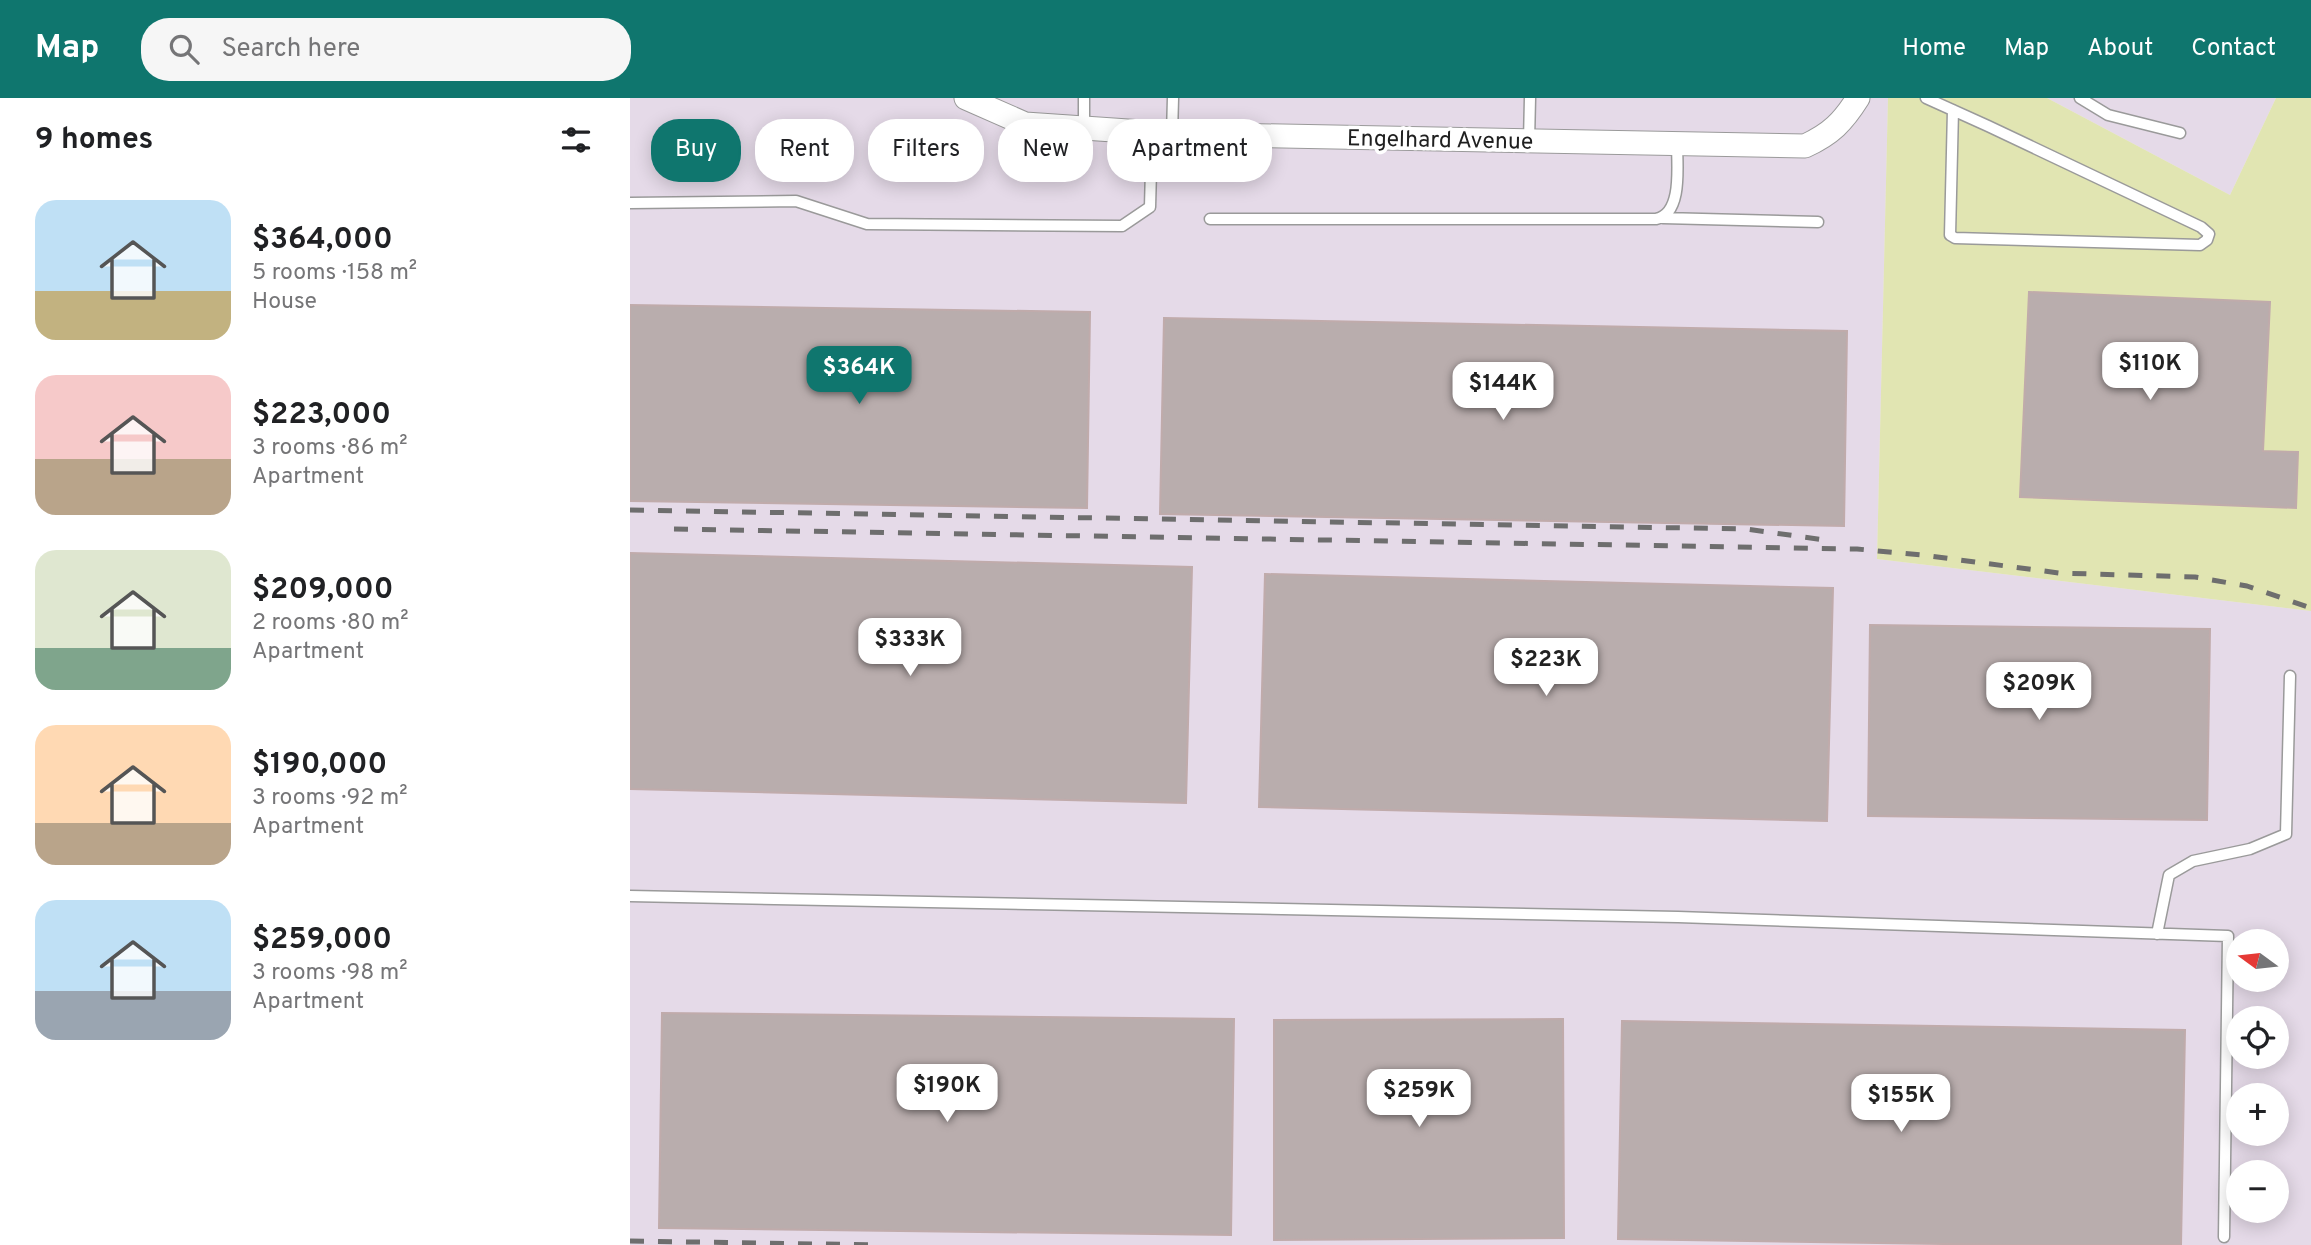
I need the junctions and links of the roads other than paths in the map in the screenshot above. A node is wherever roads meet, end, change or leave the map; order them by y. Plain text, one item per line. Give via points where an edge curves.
1 (966, 98) edge
2 (1084, 98) edge
3 (1173, 98) edge
4 (1530, 98) edge
5 (1858, 98) edge
6 (1926, 98) edge
7 (2080, 98) edge
8 (1953, 110) junction
9 (1014, 119) edge
10 (1084, 119) edge
11 (1166, 119) edge
12 (2180, 133) dead end
13 (1272, 135) edge
14 (1529, 141) junction
15 (1677, 144) junction
16 (1154, 182) edge
17 (630, 203) edge
18 (1663, 218) junction
19 (1210, 219) dead end
20 (1818, 222) dead end
21 (2290, 676) dead end
22 (630, 896) edge
23 (2157, 934) junction
24 (2224, 1237) dead end

1 - 9 street, Engelhard Avenue
2 - 10 lane
3 - 11 lane
4 - 14 lane
5 - 15 street, Engelhard Avenue via 1825,137 1805,146
6 - 8 lane
7 - 12 lane via 2108,115
8 - 8 lane via 2201,227 2207,240 2200,245 1955,238 1950,235
13 - 14 street, Engelhard Avenue
14 - 15 street, Engelhard Avenue
15 - 18 lane via 1678,187
16 - 17 lane via 1150,207 1122,226 867,224 796,201
18 - 19 lane
18 - 20 lane
21 - 23 lane via 2286,834 2250,849 2193,861 2169,874
22 - 23 lane via 1664,916
23 - 24 lane via 2228,936

